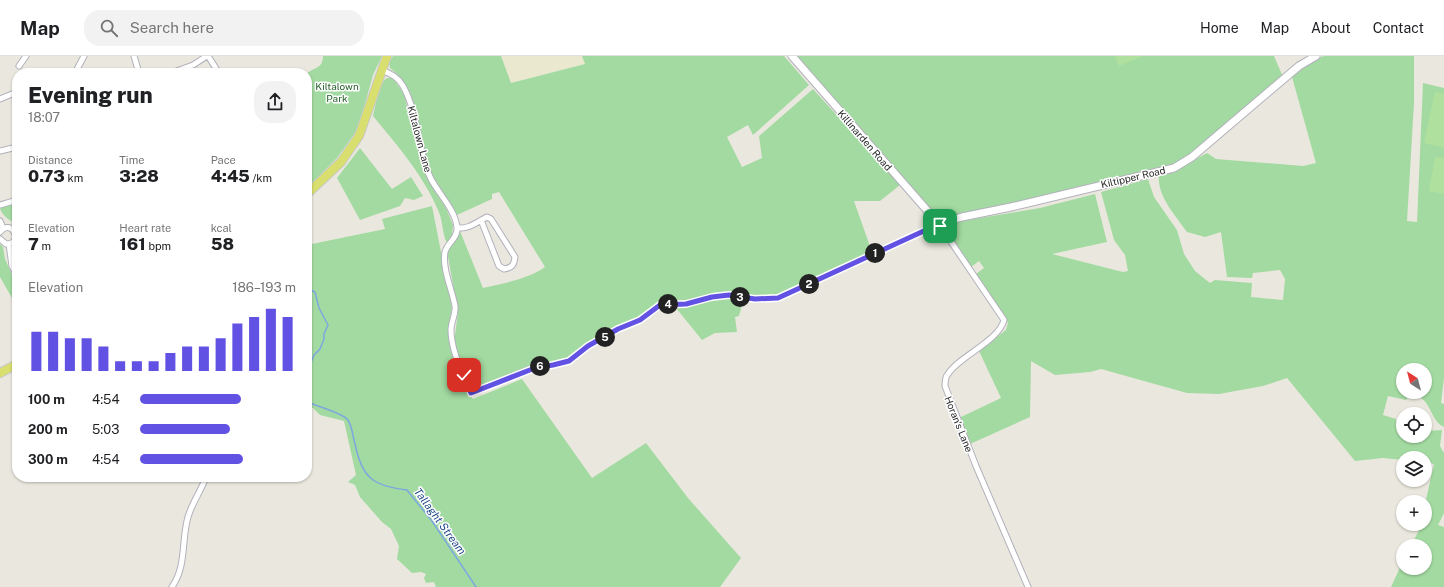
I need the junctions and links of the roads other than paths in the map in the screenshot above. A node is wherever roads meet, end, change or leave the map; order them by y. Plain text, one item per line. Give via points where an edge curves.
1 (26, 56) edge
2 (84, 56) edge
3 (134, 56) edge
4 (207, 56) edge
5 (387, 56) edge
6 (792, 56) edge
7 (1316, 56) edge
8 (19, 66) dead end
9 (78, 68) edge
10 (138, 68) edge
11 (185, 68) edge
12 (215, 68) edge
13 (382, 70) junction
14 (12, 94) edge
15 (0, 99) edge
16 (12, 148) edge
17 (0, 151) edge
18 (312, 189) edge
19 (12, 201) edge
20 (0, 204) edge
21 (481, 220) junction
22 (0, 221) edge
23 (939, 224) junction
24 (457, 227) junction
25 (12, 229) edge
26 (2, 230) edge
27 (0, 239) edge
28 (12, 242) edge
29 (8, 244) junction
30 (12, 266) edge
31 (12, 367) edge
32 (0, 373) edge
33 (204, 482) edge
34 (172, 587) edge
35 (1028, 587) edge

1 - 8 street
2 - 9 street
3 - 10 street
4 - 11 street
4 - 12 street
5 - 13 main road
6 - 23 street, Killinarden Road
7 - 23 street, Kiltipper Road via 1300,66 1192,157 1174,168 1011,207 962,216
13 - 18 main road via 359,136 341,162
13 - 24 street, Kiltalown Lane via 400,81 409,98 431,179
14 - 15 street
16 - 17 street
19 - 20 street
21 - 21 street via 491,218 515,257 511,268 504,270 499,266
21 - 24 street via 470,226
22 - 26 street
23 - 24 street via 778,298 755,299 729,295 686,304 660,305 640,320 588,346 569,361 535,368 471,393 453,343 451,329 455,308 445,251 454,238
23 - 35 street, Horan's Lane via 1004,320 988,340 948,373 945,386
25 - 26 street
27 - 29 street
28 - 29 street
29 - 30 street
31 - 32 main road
33 - 34 street via 189,514 183,560

